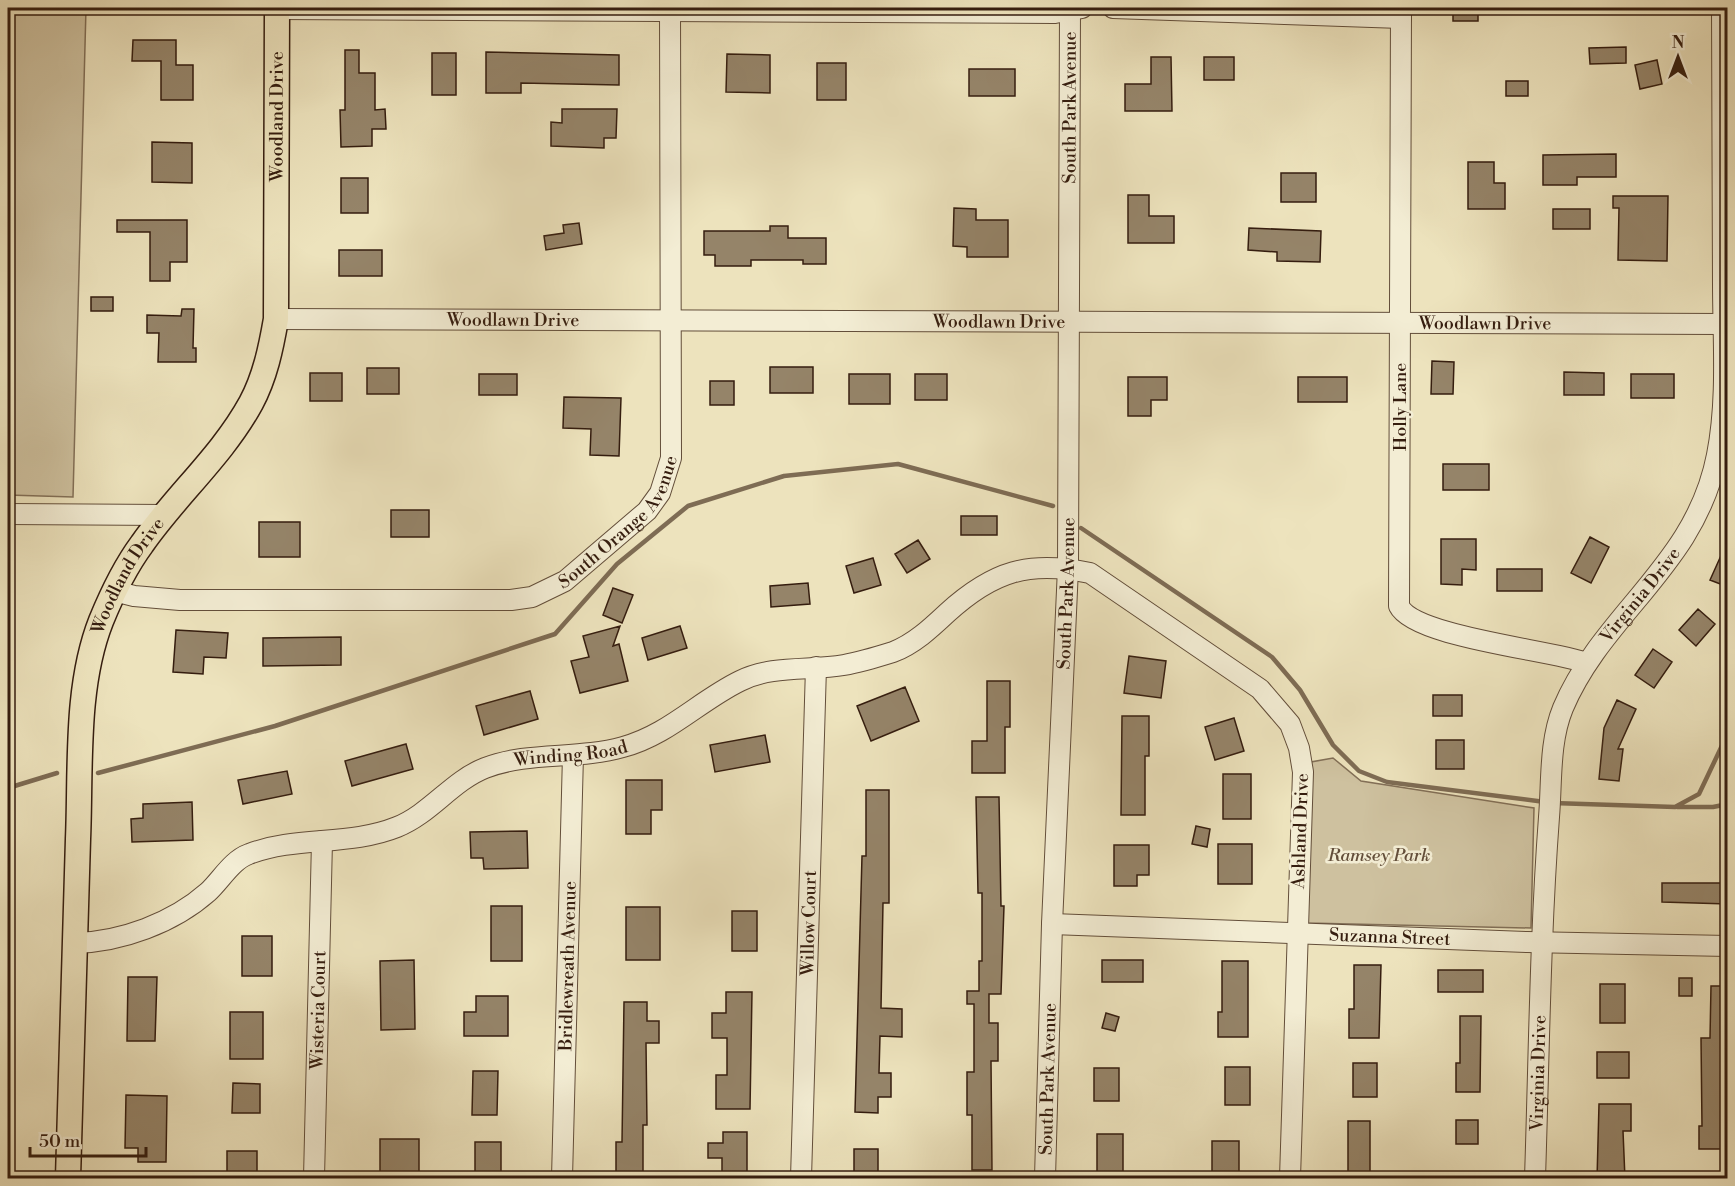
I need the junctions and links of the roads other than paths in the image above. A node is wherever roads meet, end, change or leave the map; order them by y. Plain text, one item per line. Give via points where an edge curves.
1 (277, 8) edge
2 (1074, 8) edge
3 (1113, 8) edge
4 (1722, 8) edge
5 (670, 9) edge
6 (1401, 13) edge
7 (276, 319) junction
8 (670, 320) junction
9 (1070, 323) junction
10 (1401, 323) junction
11 (1723, 324) junction
12 (8, 514) edge
13 (166, 515) junction
14 (1068, 568) junction
15 (114, 591) junction
16 (1587, 663) junction
17 (816, 667) junction
18 (573, 755) junction
19 (322, 841) junction
20 (1052, 924) junction
21 (1297, 934) junction
22 (1542, 943) junction
23 (75, 944) junction
24 (1728, 946) edge
25 (68, 1179) edge
26 (314, 1179) edge
27 (562, 1179) edge
28 (801, 1179) edge
29 (1045, 1179) edge
30 (1290, 1179) edge
31 (1535, 1179) edge

1 - 5 street
1 - 7 main road, Woodland Drive
2 - 5 street via 1055,13
2 - 9 street, South Park Avenue
3 - 6 street
4 - 11 street, Virginia Drive
5 - 8 street, South Orange Avenue
6 - 10 street, Holly Lane
7 - 8 street, Woodlawn Drive
7 - 13 main road, Woodland Drive via 270,351 252,401 213,461
8 - 9 street, Woodlawn Drive
8 - 15 street, South Orange Avenue via 671,458 660,493 647,511 550,590 511,600 180,600
9 - 10 street, Woodlawn Drive
9 - 14 street, South Park Avenue
10 - 11 street, Woodlawn Drive
10 - 16 street, Holly Lane via 1398,602 1401,610 1412,620 1474,640
11 - 16 street, Virginia Drive via 1722,411 1708,491 1687,536
12 - 13 street
13 - 15 main road, Woodland Drive via 142,543
14 - 17 street, Winding Road via 1019,568 998,576 897,651 843,665
14 - 20 street, South Park Avenue
14 - 21 street, Ashland Drive via 1090,573 1260,689 1290,724 1303,772
15 - 23 main road, Woodland Drive via 94,644 86,690
16 - 22 street, Virginia Drive via 1558,721
17 - 18 street, Winding Road via 778,670 749,678 642,741
17 - 28 street, Willow Court
18 - 19 street, Winding Road via 508,760 465,780 398,826
18 - 27 street, Bridlewreath Avenue
19 - 23 street, Winding Road via 250,853 198,901 151,927 101,943
19 - 26 street, Wisteria Court
20 - 21 street, Suzanna Street
20 - 29 street, South Park Avenue
21 - 22 street, Suzanna Street
21 - 30 street, Ashland Drive
22 - 24 street, Suzanna Street
22 - 31 street, Virginia Drive
23 - 25 main road, Woodland Drive

